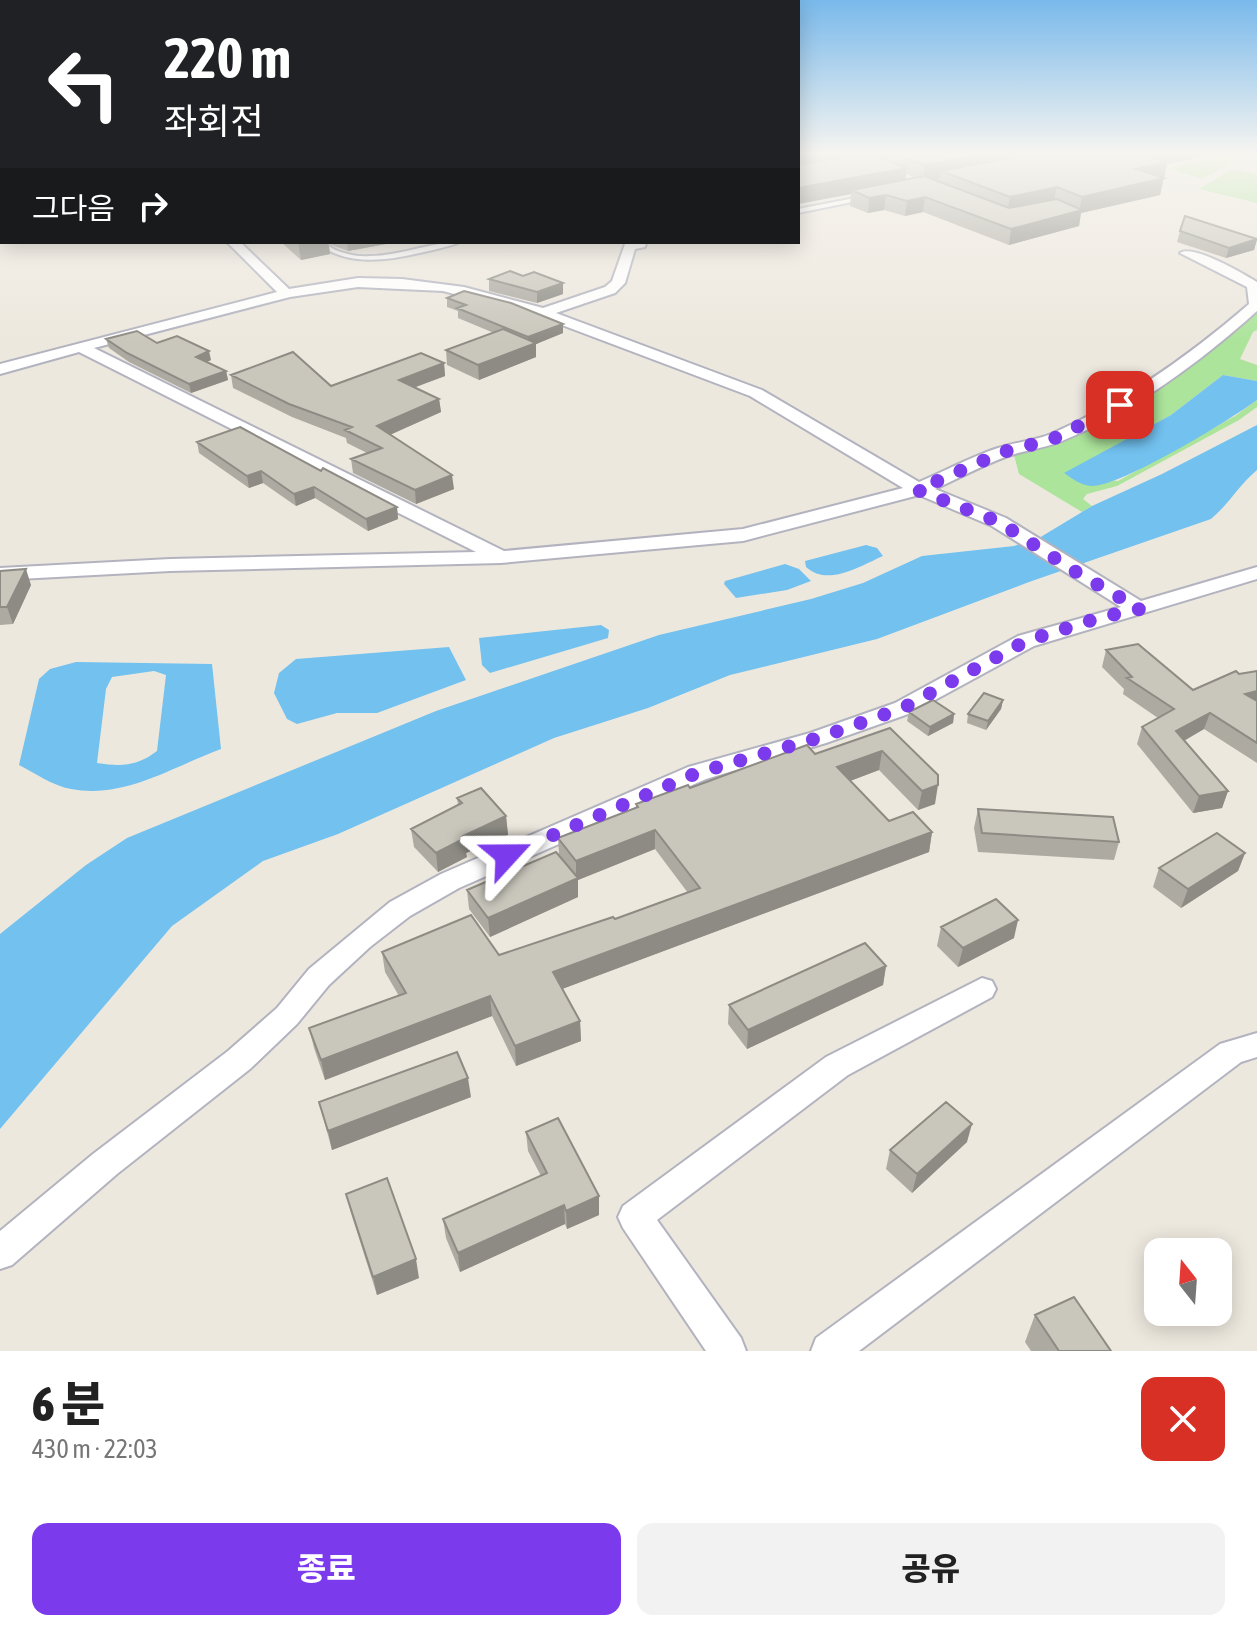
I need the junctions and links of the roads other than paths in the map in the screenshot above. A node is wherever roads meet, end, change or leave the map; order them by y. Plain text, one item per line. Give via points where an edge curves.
1 (235, 244) edge
2 (320, 244) edge
3 (446, 244) edge
4 (641, 244) edge
5 (1186, 253) dead end
6 (286, 293) junction
7 (543, 313) junction
8 (80, 347) junction
9 (0, 369) edge
10 (917, 490) junction
11 (501, 557) junction
12 (1257, 573) edge
13 (0, 574) edge
14 (1140, 609) junction
15 (982, 989) dead end
16 (1257, 1045) edge
17 (0, 1253) edge
18 (728, 1351) edge
19 (829, 1351) edge

1 - 6 street
2 - 3 lane via 333,255 355,260
4 - 7 street via 629,247 618,283 610,290
5 - 10 street via 1253,285 1256,305 1147,389 1093,420
6 - 7 street via 380,282 410,284 485,294
6 - 8 street
7 - 10 street via 756,393
8 - 9 street
8 - 11 street
10 - 11 street via 743,535
10 - 14 street via 1026,537
11 - 13 street
12 - 14 street
14 - 17 street via 1026,641 903,708 697,773 450,881 400,909 319,977 287,1016 239,1060
15 - 18 street via 837,1066 635,1217
16 - 19 street via 1231,1053

